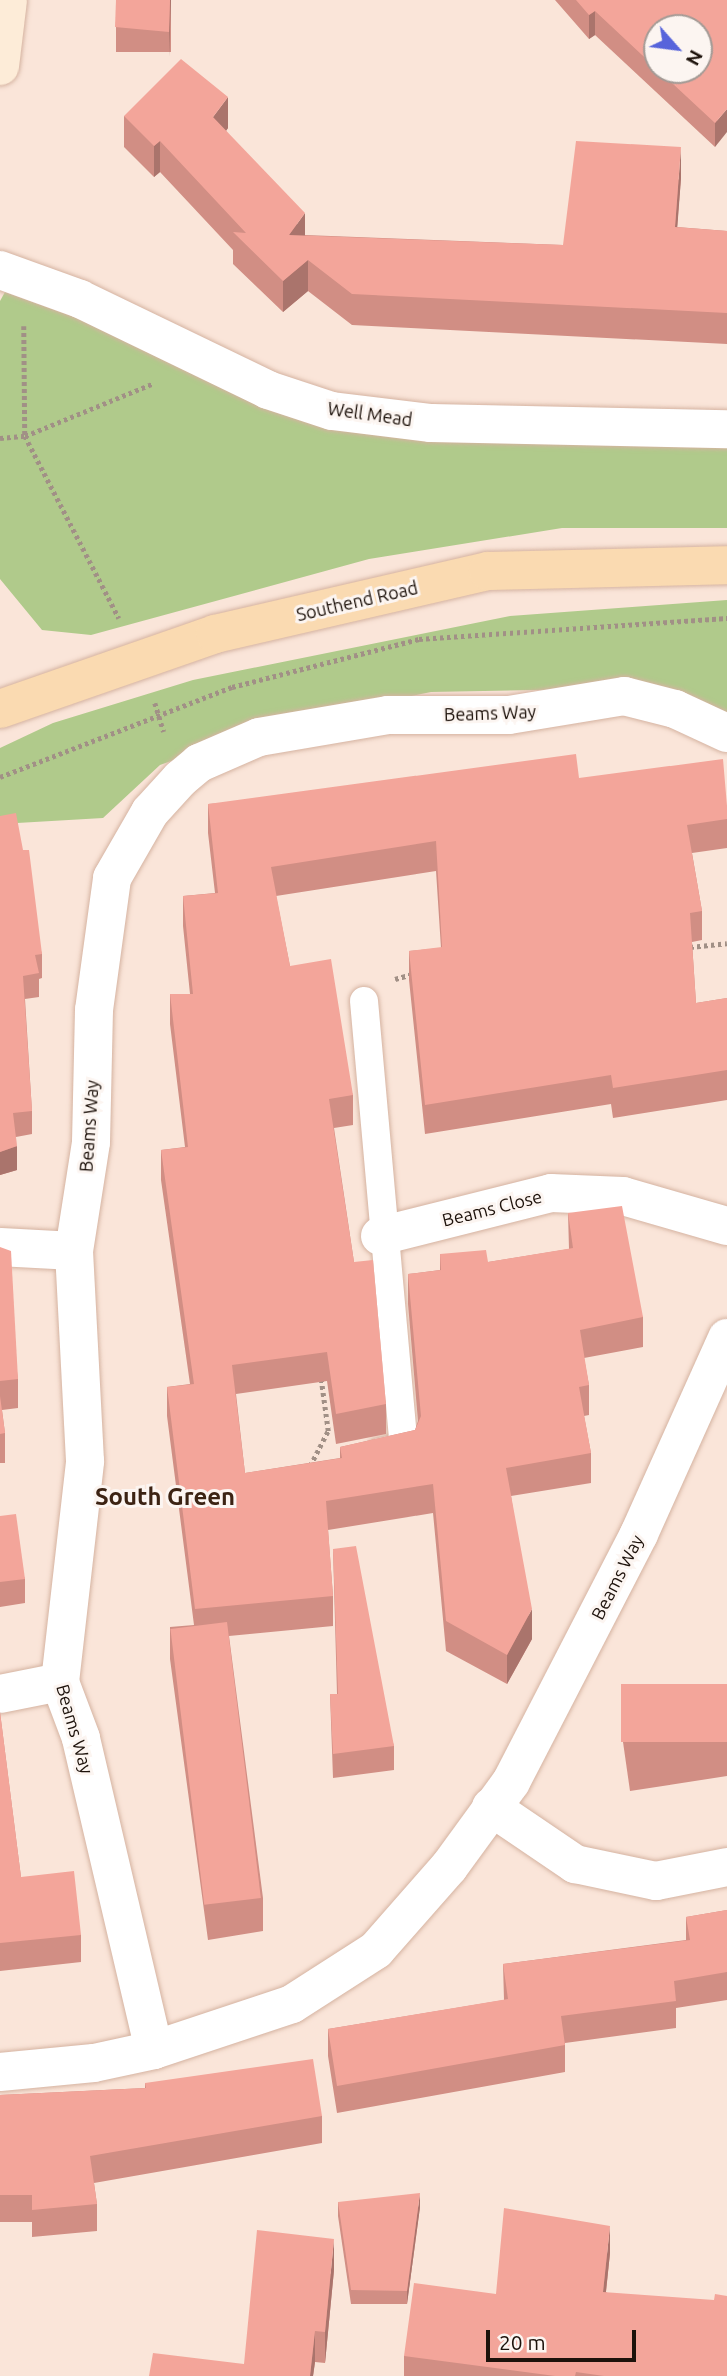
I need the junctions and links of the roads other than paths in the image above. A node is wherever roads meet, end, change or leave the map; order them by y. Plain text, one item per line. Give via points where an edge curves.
1 (8, 0) edge
2 (0, 66) edge
3 (12, 273) edge
4 (727, 429) edge
5 (727, 565) edge
6 (0, 709) edge
7 (727, 733) edge
8 (364, 1000) road end
9 (727, 1226) edge
10 (380, 1236) junction
11 (0, 1247) edge
12 (74, 1251) junction
13 (727, 1338) edge
14 (350, 1458) edge
15 (60, 1682) junction
16 (0, 1694) edge
17 (491, 1807) junction
18 (727, 1867) edge
19 (154, 2050) junction
20 (0, 2072) edge

1 - 2 street
3 - 4 street, Well Mead via 205,363 332,411 431,423
5 - 6 main road, Southend Road via 488,571 215,634
7 - 12 street, Beams Way via 675,709 624,696 509,715 388,715 259,737 199,763 150,812 112,878 94,1010 91,1142
8 - 10 lane
9 - 10 street, Beams Close via 623,1196 551,1193
10 - 14 lane via 404,1447
11 - 12 street
12 - 15 street, Beams Way via 85,1461
13 - 17 street, Beams Way via 639,1534 511,1782
15 - 16 street
15 - 19 street, Beams Way via 81,1738
17 - 18 street via 575,1864 656,1881
17 - 19 street, Beams Way via 449,1867 376,1950 292,2004
19 - 20 street, Beams Way via 94,2063

